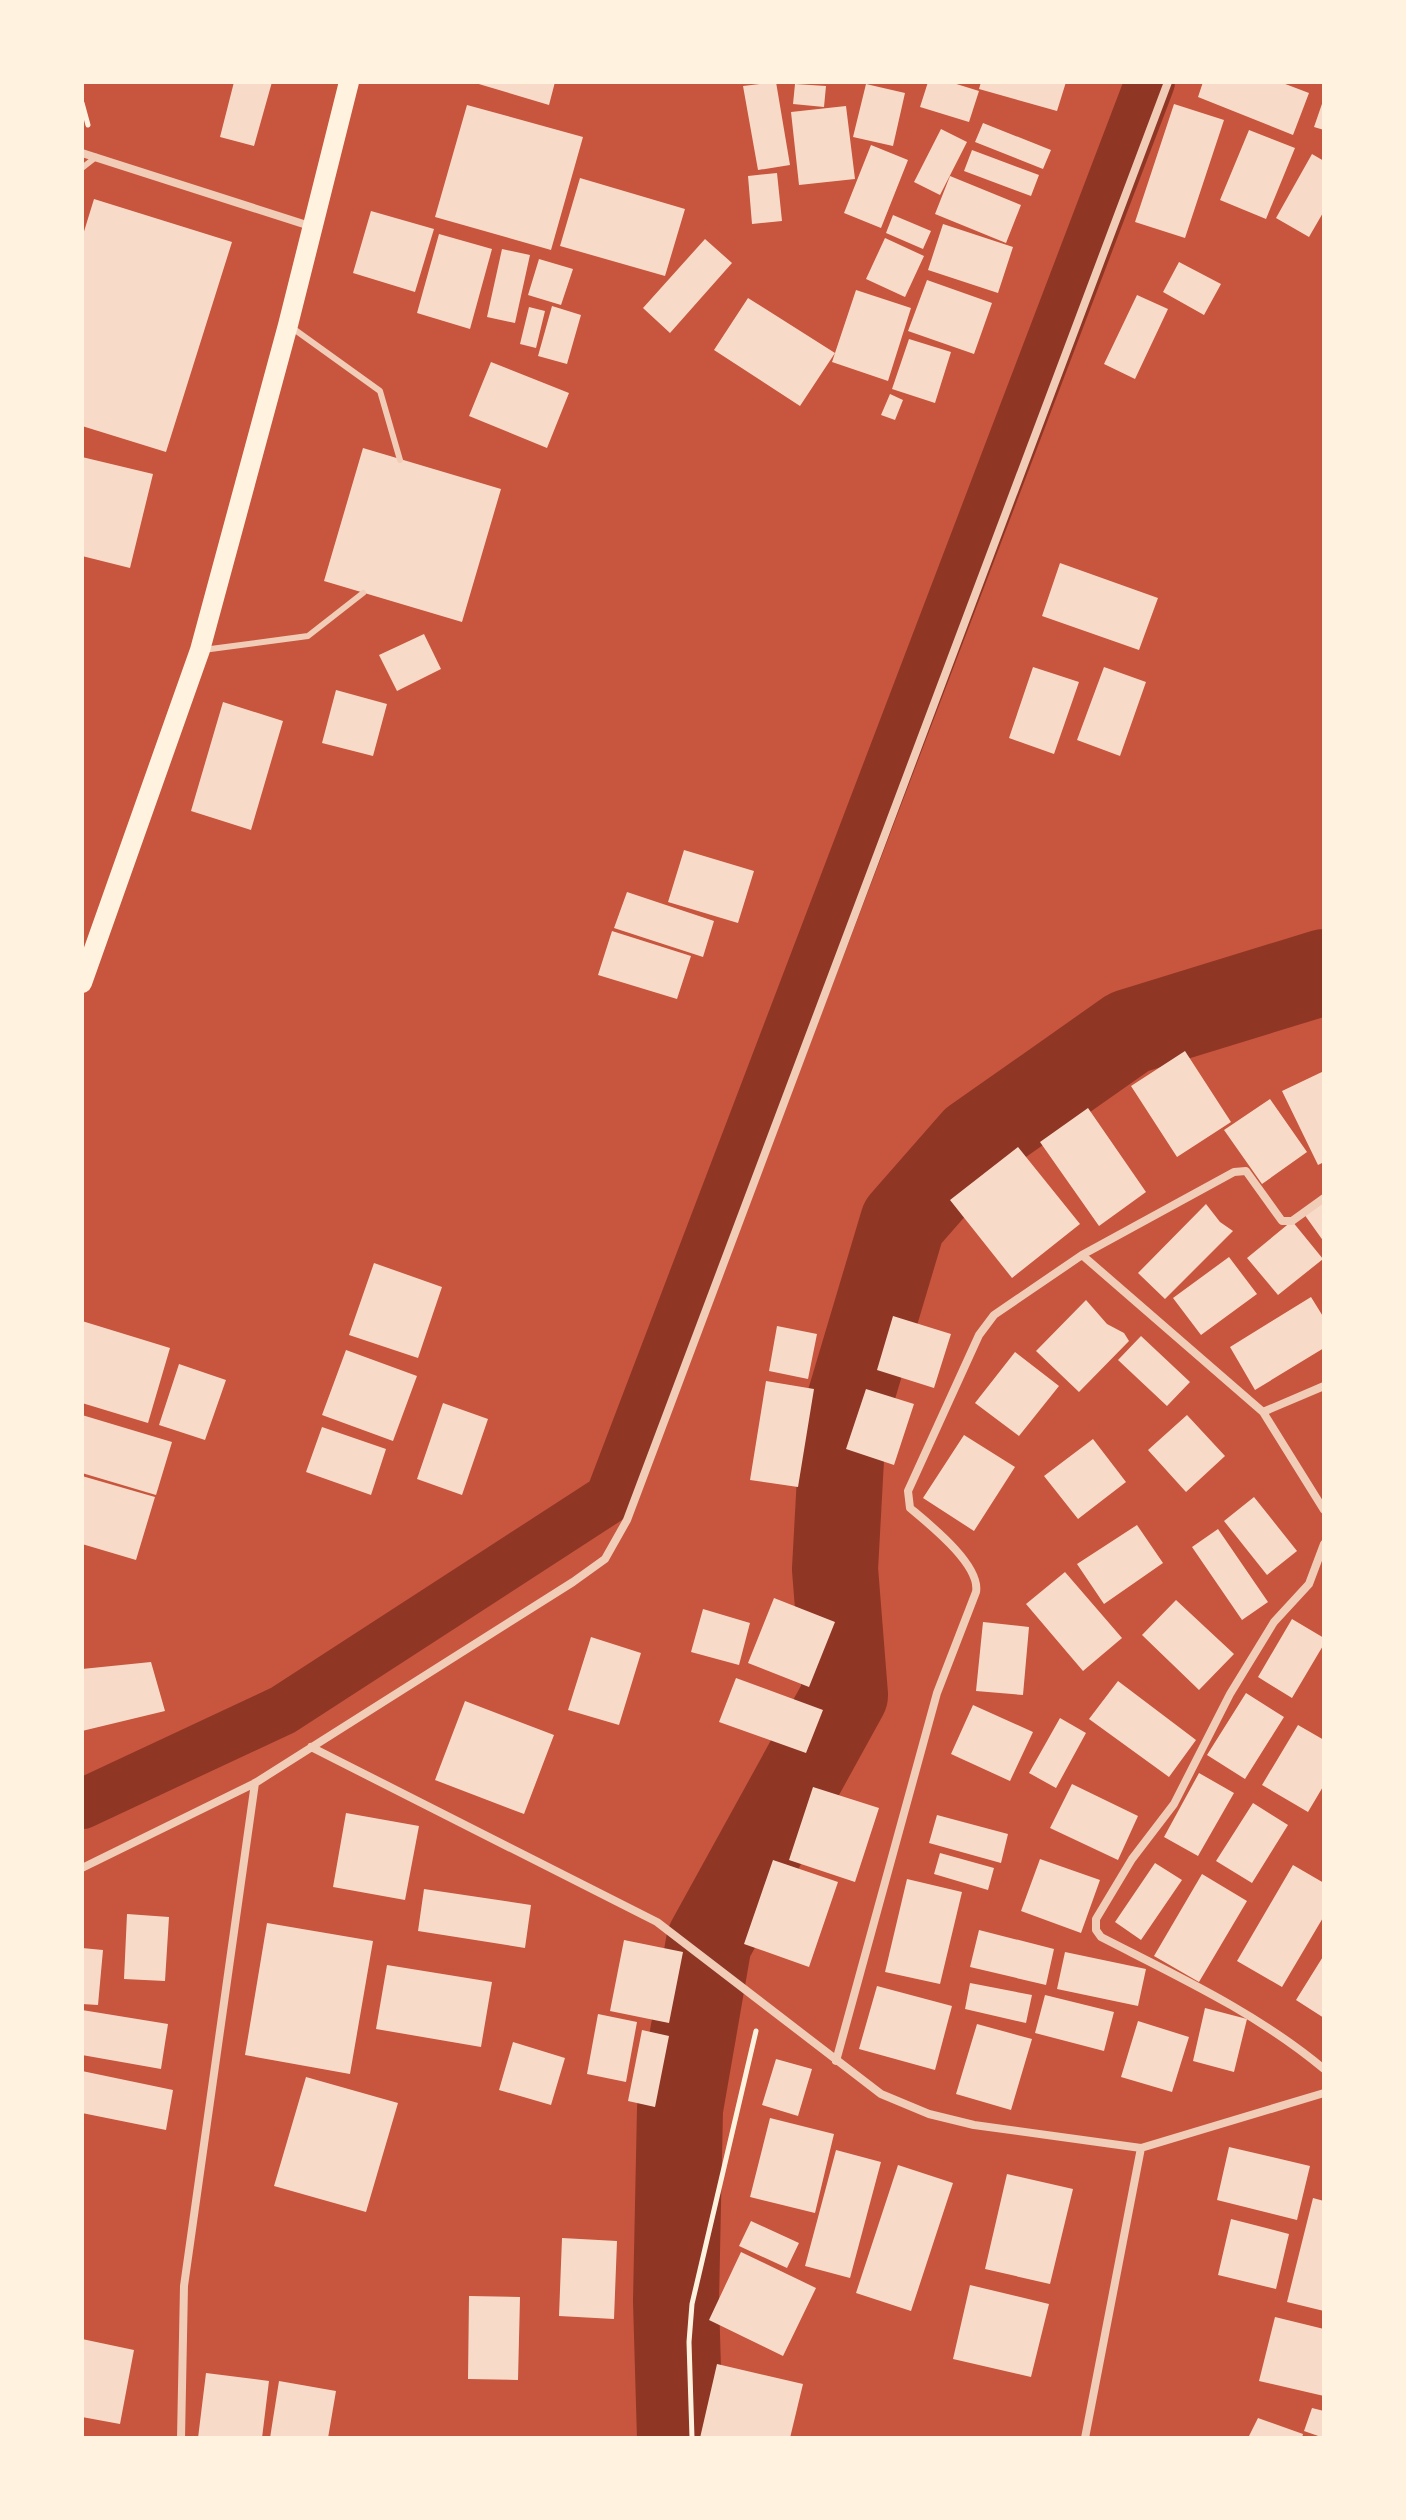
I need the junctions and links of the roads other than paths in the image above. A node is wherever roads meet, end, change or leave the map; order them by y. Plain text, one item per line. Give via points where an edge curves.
1 (349, 82) edge
2 (1168, 82) edge
3 (82, 153) edge
4 (96, 157) junction
5 (82, 168) edge
6 (314, 227) junction
7 (288, 325) junction
8 (400, 460) dead end
9 (363, 593) dead end
10 (200, 650) junction
11 (82, 983) edge
12 (1324, 1198) edge
13 (1082, 1255) junction
14 (1324, 1386) edge
15 (1263, 1412) junction
16 (1324, 1510) edge
17 (1324, 1544) edge
18 (311, 1747) junction
19 (255, 1783) junction
20 (82, 1868) edge
21 (836, 2061) junction
22 (1324, 2069) edge
23 (1324, 2093) edge
24 (1141, 2148) junction
25 (181, 2438) edge
26 (1085, 2438) edge

1 - 6 main road
2 - 18 street via 627,1520 605,1559 594,1567
3 - 4 street
4 - 5 lane
4 - 6 street
6 - 7 main road
7 - 8 lane via 380,391
7 - 10 main road
9 - 10 lane via 308,636
10 - 11 main road
12 - 13 street via 1292,1221 1282,1221 1242,1171
13 - 15 street
13 - 21 street via 994,1315 979,1335 908,1491 910,1508 948,1541 977,1585 937,1693
14 - 15 street
15 - 16 street
17 - 22 street via 1309,1584 1274,1622 1174,1804 1096,1919 1101,1937 1217,1996
18 - 19 street
18 - 21 street via 657,1922
19 - 20 street
19 - 25 street via 184,2286
21 - 24 street via 881,2094 929,2114
23 - 24 street
24 - 26 street

